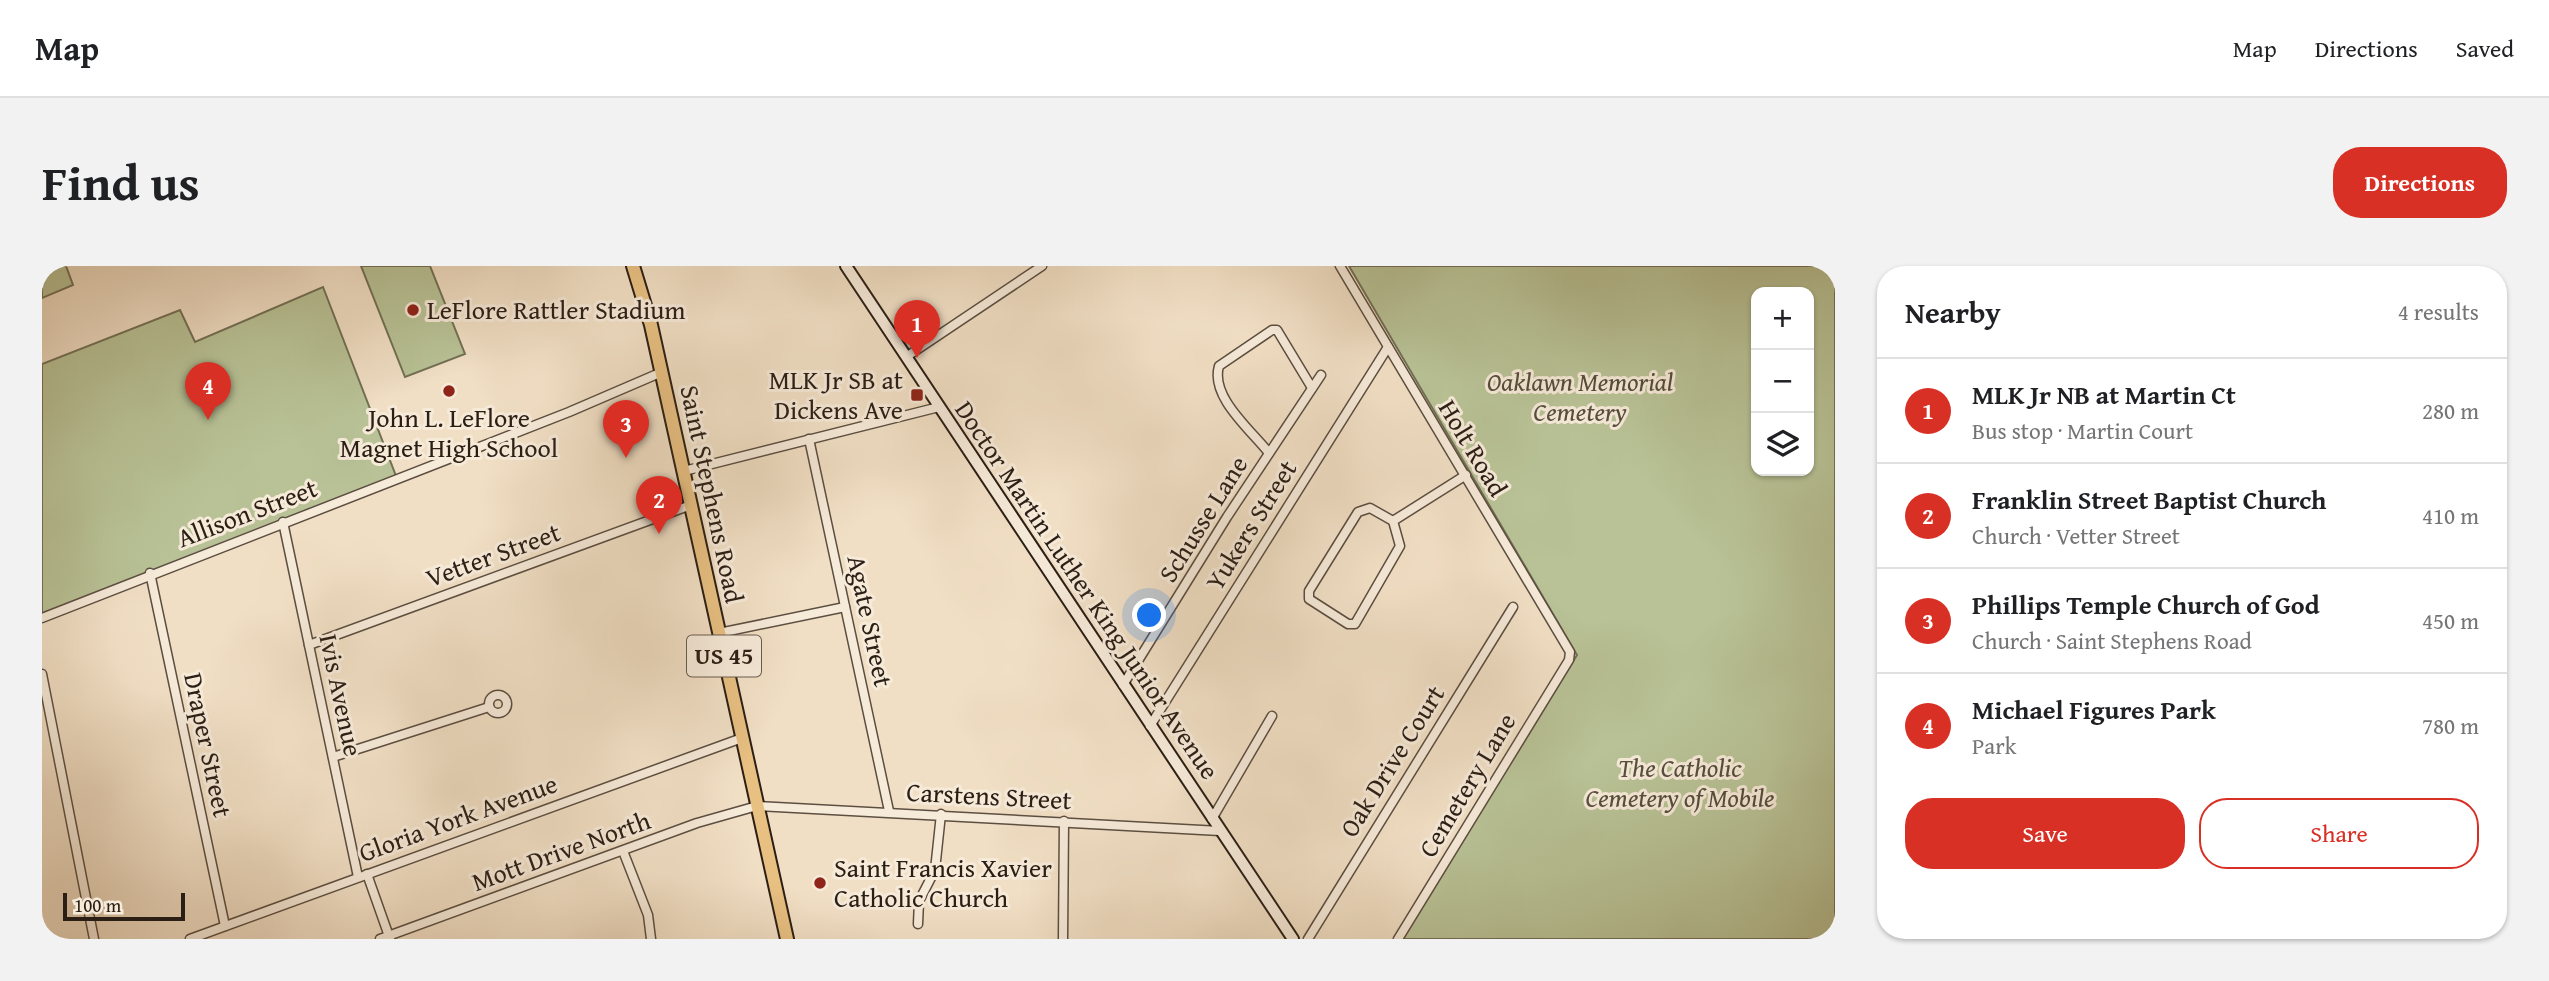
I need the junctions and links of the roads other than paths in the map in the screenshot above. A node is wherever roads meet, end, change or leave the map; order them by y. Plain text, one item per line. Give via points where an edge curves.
1 (633, 266) edge
2 (846, 266) edge
3 (1042, 266) edge
4 (1340, 266) edge
5 (1388, 347) junction
6 (906, 357) junction
7 (662, 372) junction
8 (1321, 375) dead end
9 (1312, 388) junction
10 (939, 407) junction
11 (809, 439) junction
12 (1269, 453) junction
13 (684, 471) junction
14 (1466, 475) junction
15 (691, 505) junction
16 (1393, 521) junction
17 (283, 522) junction
18 (150, 573) junction
19 (845, 607) junction
20 (1513, 607) dead end
21 (42, 618) edge
22 (719, 633) junction
23 (309, 645) junction
24 (1570, 652) joint
25 (42, 674) edge
26 (1123, 685) junction
27 (489, 707) dead end
28 (1272, 716) dead end
29 (52, 723) junction
30 (42, 725) edge
31 (1150, 726) junction
32 (742, 738) junction
33 (333, 757) junction
34 (757, 806) junction
35 (888, 811) junction
36 (941, 814) junction
37 (1212, 819) junction
38 (1064, 821) junction
39 (1220, 831) junction
40 (622, 851) junction
41 (368, 874) junction
42 (358, 877) junction
43 (918, 924) dead end
44 (225, 926) junction
45 (386, 938) edge
46 (93, 939) edge
47 (190, 939) edge
48 (651, 939) edge
49 (787, 939) edge
50 (1063, 939) edge
51 (1293, 939) edge
52 (1308, 939) edge
53 (1398, 939) edge

1 - 7 main road, Saint Stephens Road / US 45
2 - 6 main road, Doctor Martin Luther King Junior Avenue
3 - 6 street
4 - 5 street, Holt Road
5 - 14 street, Holt Road
5 - 31 street, Yukers Street
6 - 10 main road, Doctor Martin Luther King Junior Avenue
7 - 13 main road, Saint Stephens Road / US 45
7 - 17 street, Allison Street
8 - 9 street, Schusse Lane
9 - 12 street, Schusse Lane
9 - 12 street via 1277,330 1219,366 1220,392
10 - 11 street
10 - 26 main road, Doctor Martin Luther King Junior Avenue
11 - 13 street
11 - 19 street, Agate Street
12 - 26 street, Schusse Lane
13 - 15 main road, Saint Stephens Road / US 45
14 - 16 street
14 - 24 street, Holt Road
15 - 22 main road, Saint Stephens Road / US 45
15 - 23 street, Vetter Street
16 - 16 street via 1400,546 1355,624 1309,599 1309,591 1358,512 1370,509
17 - 18 street, Allison Street
17 - 23 street, Ivis Avenue
18 - 21 street, Allison Street
18 - 44 street, Draper Street
19 - 22 street
19 - 35 street, Agate Street
20 - 52 street, Oak Drive Court
22 - 32 main road, Saint Stephens Road / US 45
23 - 33 street, Ivis Avenue
24 - 53 street, Cemetery Lane
25 - 29 street
26 - 31 main road, Doctor Martin Luther King Junior Avenue
27 - 33 street
28 - 37 street
29 - 30 street
29 - 46 street
31 - 37 main road, Doctor Martin Luther King Junior Avenue
32 - 34 main road, Saint Stephens Road / US 45
32 - 41 street, Gloria York Avenue
33 - 42 street, Ivis Avenue
34 - 35 street, Carstens Street
34 - 40 street, Mott Drive North
34 - 49 main road, Saint Stephens Road / US 45
35 - 36 street, Carstens Street
36 - 38 street, Carstens Street
36 - 43 street via 934,870 916,910
37 - 39 main road, Doctor Martin Luther King Junior Avenue
38 - 39 street, Carstens Street
38 - 50 street
39 - 51 main road, Doctor Martin Luther King Junior Avenue
40 - 45 street, Mott Drive North
40 - 48 street via 648,915
41 - 42 street, Gloria York Avenue
41 - 45 street
42 - 44 street, Gloria York Avenue
44 - 47 street, Gloria York Avenue

